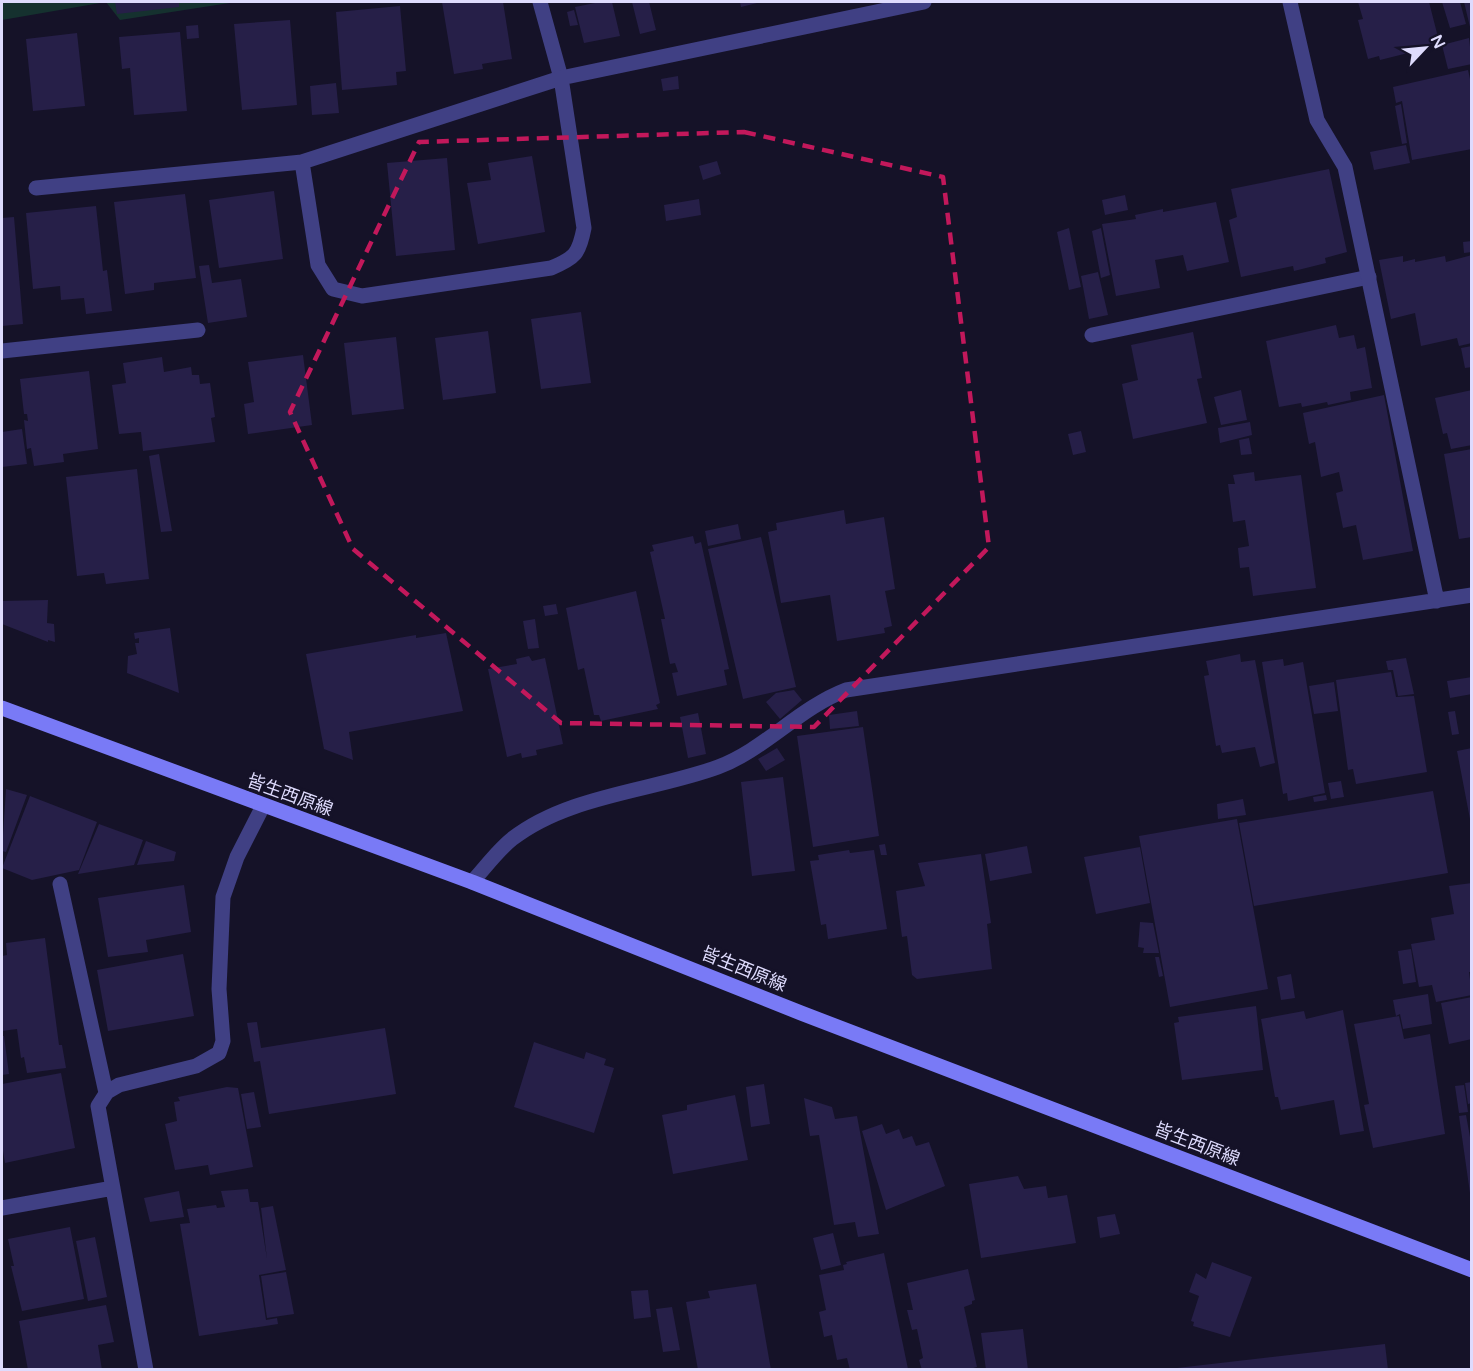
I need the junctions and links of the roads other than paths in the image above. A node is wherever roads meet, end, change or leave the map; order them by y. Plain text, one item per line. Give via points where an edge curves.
1 (540, 2) edge
2 (924, 2) edge
3 (1290, 2) edge
4 (561, 78) junction
5 (302, 162) junction
6 (36, 188) dead end
7 (1369, 277) junction
8 (198, 330) dead end
9 (1092, 335) dead end
10 (2, 351) edge
11 (1472, 595) edge
12 (1437, 601) junction
13 (2, 708) edge
14 (263, 806) junction
15 (472, 882) junction
16 (60, 884) dead end
17 (106, 1093) junction
18 (113, 1188) junction
19 (2, 1208) edge
20 (1472, 1270) edge
21 (146, 1370) edge

1 - 4 street
2 - 4 street
3 - 7 street via 1317,120 1345,167
4 - 5 street
4 - 5 street via 584,228 581,247 571,259 551,268 362,296 333,289 318,265
5 - 6 street
7 - 9 street
7 - 12 street
8 - 10 street
11 - 12 street
12 - 15 street via 846,690 813,705 719,767 556,813 512,839
13 - 14 main road, 皆生西原線
14 - 15 main road, 皆生西原線
14 - 17 street via 237,857 223,897 219,989 223,1041 219,1053 196,1066 127,1083
15 - 20 main road, 皆生西原線 via 801,1013
16 - 17 street
17 - 18 street via 98,1106 99,1120
18 - 19 street
18 - 21 street

